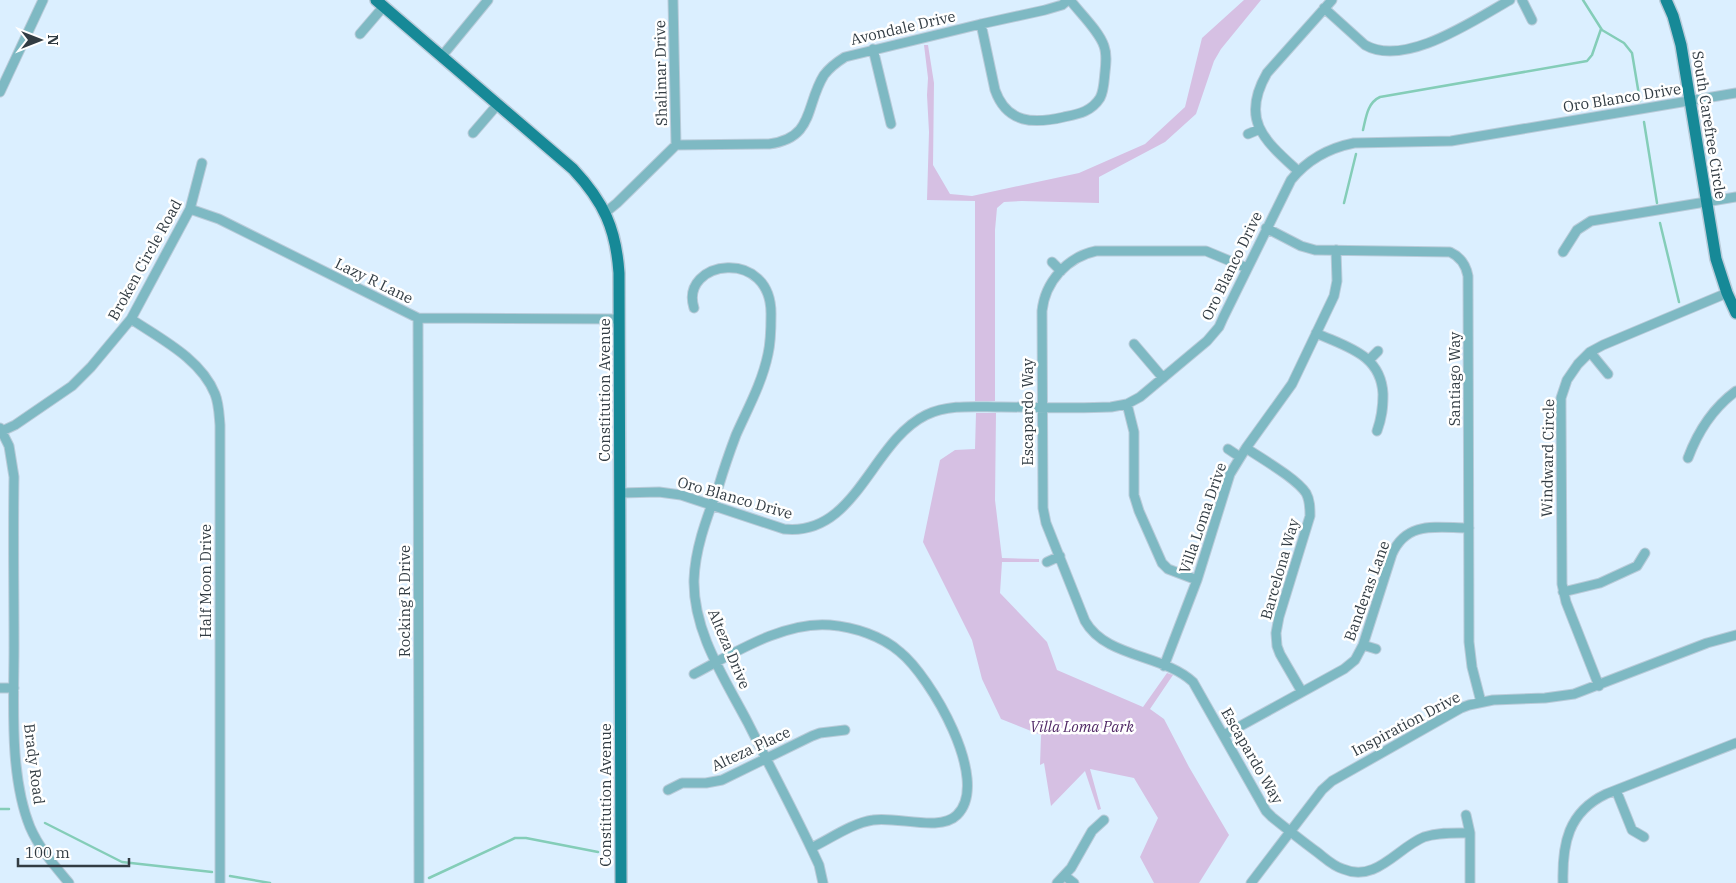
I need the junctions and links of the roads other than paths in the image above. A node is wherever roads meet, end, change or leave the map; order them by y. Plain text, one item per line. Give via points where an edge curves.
1 (43, 0) edge
2 (488, 0) edge
3 (673, 0) edge
4 (1069, 0) edge
5 (1332, 0) edge
6 (1510, 0) edge
7 (1522, 0) edge
8 (1666, 0) edge
9 (380, 3) edge
10 (1324, 8) junction
11 (1532, 20) dead end
12 (981, 24) junction
13 (360, 34) dead end
14 (873, 49) junction
15 (442, 56) junction
16 (0, 92) edge
17 (1736, 93) edge
18 (1690, 101) junction
19 (498, 104) junction
20 (891, 124) dead end
21 (1260, 129) junction
22 (473, 133) dead end
23 (1248, 134) dead end
24 (676, 145) junction
25 (202, 163) dead end
26 (1298, 171) junction
27 (1736, 197) edge
28 (1706, 202) junction
29 (190, 209) junction
30 (606, 212) junction
31 (1266, 228) junction
32 (1336, 250) junction
33 (1563, 252) dead end
34 (1052, 262) dead end
35 (1247, 268) junction
36 (1061, 271) junction
37 (1727, 293) junction
38 (694, 308) dead end
39 (1736, 313) edge
40 (418, 318) junction
41 (131, 319) junction
42 (619, 319) junction
43 (1316, 333) junction
44 (1134, 344) dead end
45 (1378, 351) dead end
46 (1590, 352) junction
47 (1369, 360) junction
48 (1608, 374) dead end
49 (1163, 378) junction
50 (1736, 391) edge
51 (1127, 404) junction
52 (1042, 407) junction
53 (1, 431) edge
54 (1377, 431) dead end
55 (1246, 448) junction
56 (1228, 449) dead end
57 (1240, 457) junction
58 (1688, 458) dead end
59 (620, 493) junction
60 (712, 504) junction
61 (1398, 526) dead end
62 (1469, 528) junction
63 (1405, 535) junction
64 (1646, 553) dead end
65 (1060, 556) junction
66 (1047, 562) dead end
67 (1197, 580) junction
68 (1564, 592) junction
69 (1736, 635) edge
70 (1363, 645) junction
71 (1376, 649) dead end
72 (716, 663) junction
73 (1164, 666) junction
74 (694, 674) dead end
75 (1599, 686) junction
76 (0, 688) edge
77 (14, 688) junction
78 (1302, 692) junction
79 (1481, 702) junction
80 (845, 730) dead end
81 (1224, 735) junction
82 (1736, 743) edge
83 (766, 758) junction
84 (668, 790) dead end
85 (1616, 790) junction
86 (1572, 806) dead end
87 (1580, 813) junction
88 (1466, 814) dead end
89 (1104, 820) dead end
90 (1290, 832) junction
91 (1470, 833) junction
92 (1644, 837) dead end
93 (811, 848) junction
94 (1065, 876) junction
95 (69, 883) edge
96 (220, 883) edge
97 (419, 883) edge
98 (621, 883) edge
99 (823, 883) edge
100 (1057, 883) edge
101 (1074, 883) edge
102 (1251, 883) edge
103 (1470, 883) edge
104 (1562, 883) edge

1 - 16 street
2 - 15 street
3 - 24 street, Shalimar Drive
4 - 12 street, Avondale Drive via 1056,8
4 - 12 street via 1102,40 1107,59 1101,97 1090,109 1078,114 1037,122 1020,118 1007,110 995,90
5 - 10 street
6 - 10 street via 1436,41 1392,51 1365,45
7 - 11 street
8 - 18 main road, South Carefree Circle via 1678,33
9 - 13 street
9 - 15 main road, Constitution Avenue
10 - 21 street via 1261,83 1255,103
12 - 14 street, Avondale Drive
14 - 20 street
14 - 24 street, Avondale Drive via 845,57 831,66 817,89 809,117 785,141
15 - 19 main road, Constitution Avenue
17 - 18 street, Oro Blanco Drive
18 - 26 street, Oro Blanco Drive via 1450,141 1354,143 1315,157
18 - 28 main road, South Carefree Circle
19 - 22 street
19 - 30 main road, Constitution Avenue via 573,169
21 - 23 street
21 - 26 street via 1271,146
24 - 30 street
25 - 29 street, Broken Circle Road
26 - 31 street, Oro Blanco Drive
27 - 28 street
28 - 33 street via 1591,222 1577,230
28 - 37 main road, South Carefree Circle via 1716,259
29 - 40 street, Lazy R Lane via 219,219
29 - 41 street, Broken Circle Road
30 - 42 main road, Constitution Avenue via 618,258
31 - 32 street, Santiago Way via 1308,248
31 - 35 street, Oro Blanco Drive
32 - 43 street, Villa Loma Drive via 1336,289
32 - 62 street, Santiago Way via 1450,252 1460,258 1467,269
34 - 36 street
35 - 36 street, Escapardo Way via 1206,251 1104,250 1083,255
35 - 49 street, Oro Blanco Drive via 1214,334
36 - 52 street, Escapardo Way via 1049,286 1043,301
37 - 39 main road, South Carefree Circle
37 - 46 street, Windward Circle
38 - 60 street, Alteza Drive via 691,299 700,280 712,271 728,268 744,271 759,279 768,293 771,310 764,373 733,443
40 - 42 street, Lazy R Lane
40 - 97 street, Rocking R Drive
41 - 53 street, Broken Circle Road via 72,386
41 - 96 street, Half Moon Drive via 173,347 202,374 215,395 219,409
42 - 59 main road, Constitution Avenue
43 - 47 street
43 - 55 street, Villa Loma Drive via 1287,392
44 - 49 street
45 - 47 street
46 - 48 street
46 - 68 street, Windward Circle via 1567,380 1562,398 1560,567
47 - 54 street via 1382,386 1383,417
49 - 51 street, Oro Blanco Drive
50 - 58 street via 1701,429
51 - 52 street, Oro Blanco Drive
51 - 67 street via 1133,426 1134,487 1139,511 1162,564
52 - 60 street, Oro Blanco Drive via 952,408 925,416 899,436 838,512 814,526 784,529
52 - 65 street, Escapardo Way via 1043,508
53 - 77 street, Brady Road via 9,446 14,477
55 - 57 street, Villa Loma Drive
55 - 78 street, Barcelona Way via 1301,488 1310,508 1271,639
56 - 57 street
57 - 67 street, Villa Loma Drive via 1230,474
59 - 60 street, Oro Blanco Drive via 669,493
59 - 98 main road, Constitution Avenue
60 - 72 street, Alteza Drive via 698,550 694,590 700,620
61 - 63 street
62 - 63 street, Banderas Lane via 1428,528
62 - 79 street, Santiago Way via 1470,648
63 - 70 street, Banderas Lane via 1392,554
64 - 68 street via 1630,570 1600,583
65 - 66 street
65 - 73 street, Escapardo Way via 1085,621 1093,633 1106,643
67 - 73 street, Villa Loma Drive
68 - 75 street, Windward Circle
69 - 75 street, Inspiration Drive via 1707,643
70 - 71 street
70 - 78 street, Banderas Lane via 1350,664
72 - 74 street
72 - 83 street, Alteza Drive
72 - 93 street via 773,634 793,628 813,625 845,627 880,639 899,651 926,680 950,722 968,780 968,797 956,816 942,822 890,819 865,822
73 - 81 street, Escapardo Way via 1193,682
75 - 79 street, Inspiration Drive via 1558,697
76 - 77 street
77 - 95 street, Brady Road via 14,735 24,807 38,841
78 - 81 street, Banderas Lane
79 - 90 street, Inspiration Drive via 1461,708 1340,775 1322,790
80 - 83 street, Alteza Place via 820,733
81 - 90 street, Escapardo Way via 1260,803
82 - 85 street
83 - 84 street, Alteza Place via 722,780 682,783
83 - 93 street, Alteza Drive
85 - 87 street via 1599,797
85 - 92 street via 1632,830
86 - 87 street
87 - 104 street via 1566,840
88 - 91 street
89 - 94 street via 1092,830
90 - 91 street, Escapardo Way via 1336,866 1353,872 1379,867 1425,837
90 - 102 street, Inspiration Drive
91 - 103 street
93 - 99 street, Alteza Drive
94 - 100 street
94 - 101 street

